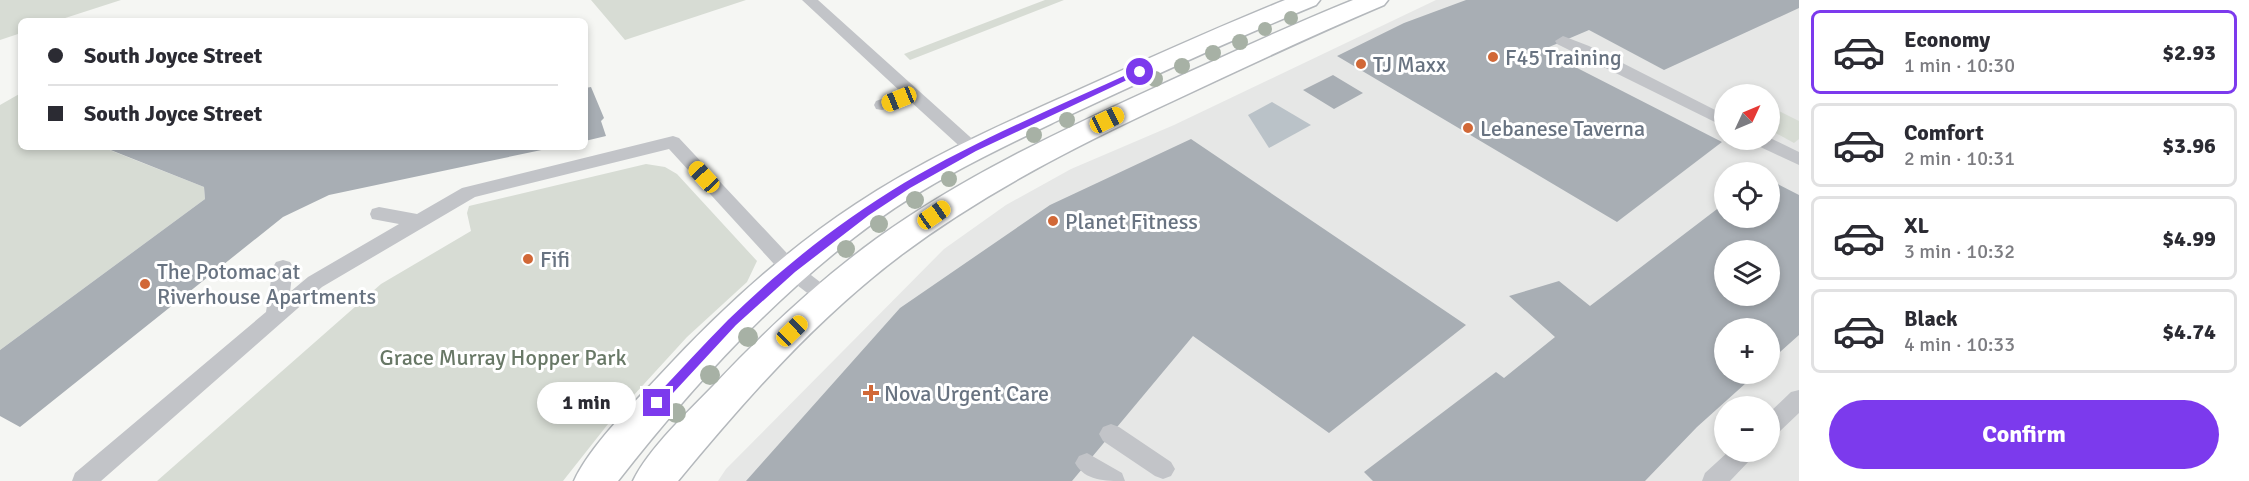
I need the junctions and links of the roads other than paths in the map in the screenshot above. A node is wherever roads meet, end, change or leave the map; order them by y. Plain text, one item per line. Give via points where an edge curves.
1 (809, 0) edge
2 (1307, 0) edge
3 (1375, 0) edge
4 (1563, 41) dead end
5 (912, 94) junction
6 (882, 105) dead end
7 (1714, 116) edge
8 (973, 149) junction
9 (1780, 150) edge
10 (1799, 159) edge
11 (379, 214) dead end
12 (420, 221) junction
13 (283, 267) dead end
14 (791, 270) junction
15 (826, 297) junction
16 (276, 315) junction
17 (1799, 399) edge
18 (1780, 417) edge
19 (1112, 434) dead end
20 (1733, 462) edge
21 (1087, 463) dead end
22 (1163, 469) dead end
23 (84, 481) edge
24 (594, 481) edge
25 (653, 481) edge
26 (1113, 481) edge
27 (1714, 481) edge

1 - 5 lane
2 - 8 main road
3 - 15 main road via 1124,112 1008,170 949,204
4 - 7 lane
5 - 6 lane
5 - 8 lane
8 - 14 main road via 865,213
9 - 10 lane
11 - 12 lane
12 - 14 lane via 469,192 673,142
12 - 16 lane via 315,282
13 - 16 lane
14 - 15 lane
14 - 24 main road via 670,387
15 - 25 main road via 758,364
16 - 23 lane
17 - 18 lane
19 - 22 lane
20 - 27 lane
21 - 26 lane

